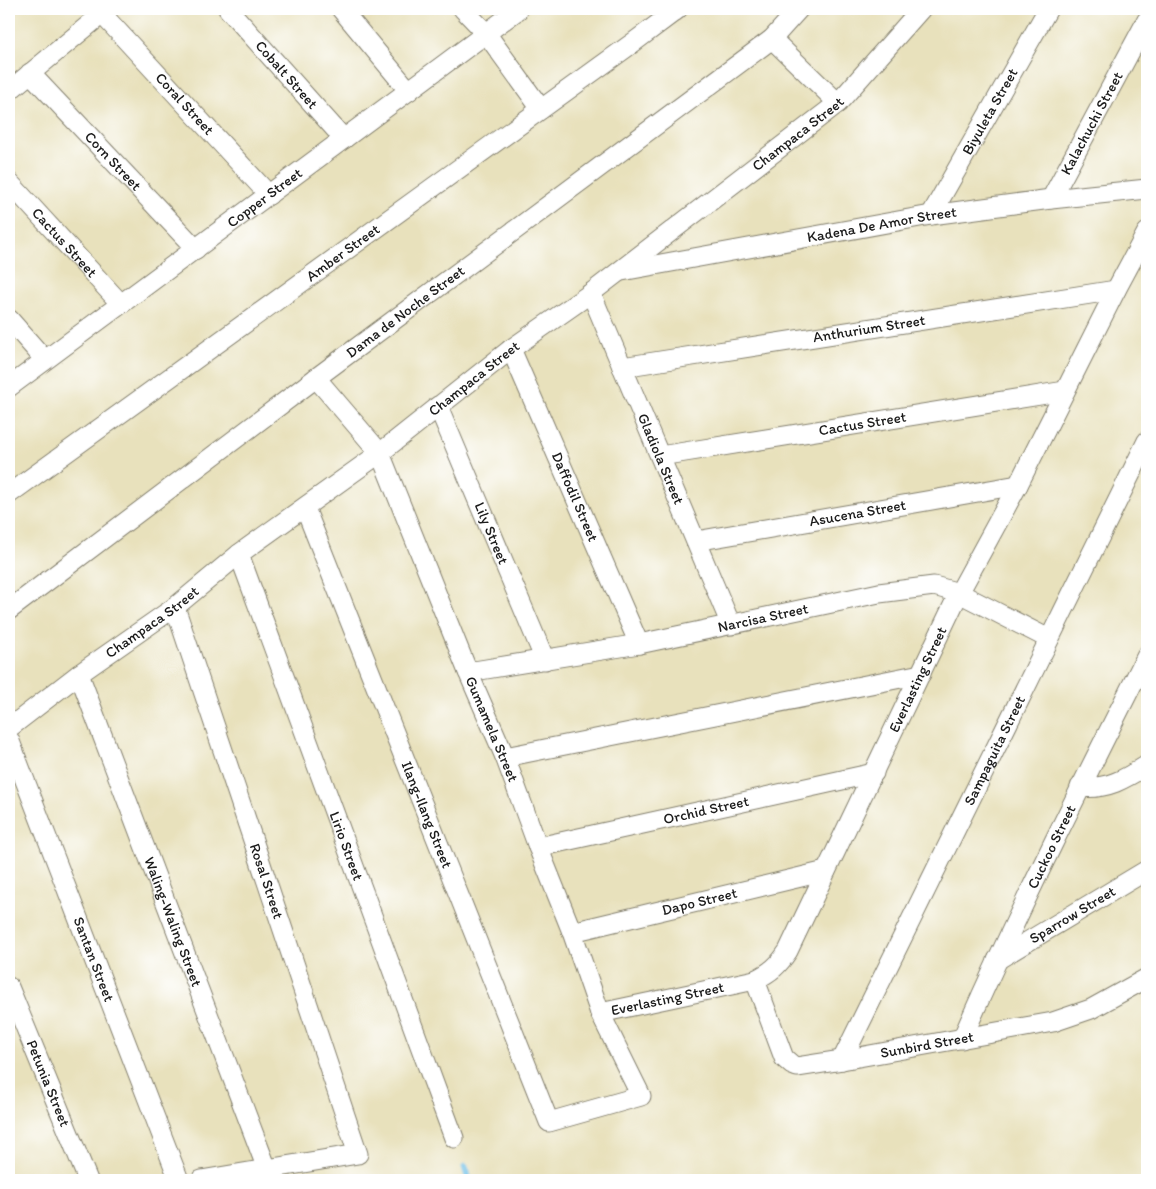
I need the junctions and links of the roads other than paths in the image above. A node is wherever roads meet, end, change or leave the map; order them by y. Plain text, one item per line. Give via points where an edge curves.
1 (228, 9) edge
2 (341, 9) edge
3 (463, 9) edge
4 (518, 9) edge
5 (678, 9) edge
6 (799, 9) edge
7 (921, 9) edge
8 (1048, 9) edge
9 (105, 11) edge
10 (1147, 20) edge
11 (486, 33) junction
12 (772, 39) junction
13 (30, 73) junction
14 (9, 91) edge
15 (409, 91) junction
16 (838, 103) junction
17 (542, 109) junction
18 (344, 139) junction
19 (9, 182) edge
20 (1147, 189) edge
21 (269, 195) junction
22 (1051, 199) junction
23 (931, 215) junction
24 (1147, 232) edge
25 (196, 249) junction
26 (619, 271) junction
27 (1116, 290) junction
28 (591, 293) junction
29 (121, 304) junction
30 (9, 319) edge
31 (511, 349) junction
32 (46, 360) junction
33 (622, 367) junction
34 (316, 378) junction
35 (9, 387) edge
36 (1064, 391) junction
37 (438, 406) junction
38 (1147, 441) edge
39 (380, 453) junction
40 (660, 456) junction
41 (1018, 485) junction
42 (9, 494) edge
43 (305, 508) junction
44 (696, 541) junction
45 (239, 554) junction
46 (959, 593) junction
47 (176, 607) junction
48 (9, 610) edge
49 (731, 624) junction
50 (1049, 639) junction
51 (639, 644) junction
52 (1147, 655) edge
53 (545, 660) junction
54 (468, 672) junction
55 (79, 674) junction
56 (921, 674) junction
57 (9, 728) edge
58 (9, 739) edge
59 (505, 757) junction
60 (1147, 766) edge
61 (874, 772) junction
62 (1080, 787) junction
63 (538, 846) junction
64 (1147, 870) edge
65 (826, 871) junction
66 (572, 932) junction
67 (997, 960) junction
68 (1147, 978) edge
69 (755, 980) junction
70 (9, 987) edge
71 (600, 1013) junction
72 (962, 1039) junction
73 (842, 1060) junction
74 (641, 1096) joint
75 (454, 1138) dead end
76 (267, 1169) junction
77 (88, 1180) edge
78 (179, 1180) edge
79 (201, 1180) edge

1 - 18 street, Cobalt Street
2 - 15 street
3 - 11 street
4 - 11 street, Copper Street
5 - 17 street, Amber Street
6 - 12 street, Dama de Noche Street
7 - 16 street, Champaca Street
8 - 23 street, Biyuleta Street
9 - 13 street
9 - 21 street, Coral Street
10 - 22 street, Kalachuchi Street
11 - 15 street, Copper Street
11 - 17 street
12 - 16 street
12 - 34 street, Dama de Noche Street
13 - 14 street
13 - 25 street, Corn Street
15 - 18 street, Copper Street
16 - 26 street, Champaca Street
17 - 42 street, Amber Street
18 - 21 street, Copper Street
19 - 29 street, Cactus Street
20 - 22 street, Kadena De Amor Street
21 - 25 street, Copper Street
22 - 23 street, Kadena De Amor Street
23 - 26 street, Kadena De Amor Street
24 - 27 street, Everlasting Street
25 - 29 street, Copper Street
26 - 28 street, Champaca Street
27 - 33 street, Anthurium Street
27 - 36 street, Everlasting Street
28 - 31 street, Champaca Street
28 - 33 street, Gladiola Street
29 - 32 street, Copper Street
30 - 32 street
31 - 37 street, Champaca Street
31 - 51 street, Daffodil Street
32 - 35 street, Copper Street
33 - 40 street, Gladiola Street
34 - 39 street, Gumamela Street
34 - 48 street, Dama de Noche Street
36 - 40 street, Cactus Street
36 - 41 street, Everlasting Street
37 - 39 street, Champaca Street
37 - 53 street, Lily Street
38 - 50 street, Sampaguita Street
39 - 43 street, Champaca Street
39 - 54 street, Gumamela Street
40 - 44 street, Gladiola Street
41 - 44 street, Asucena Street
41 - 46 street, Everlasting Street
43 - 45 street, Champaca Street
43 - 74 street, Ilang-Ilang Street via 549,1122
44 - 49 street, Gladiola Street
45 - 47 street, Champaca Street
45 - 75 street, Lirio Street
46 - 49 street, Narcisa Street via 934,586 879,593
46 - 50 street, Narcisa Street
46 - 56 street, Everlasting Street
47 - 55 street, Champaca Street
47 - 76 street, Rosal Street via 358,1154
49 - 51 street, Narcisa Street
50 - 73 street, Sampaguita Street
51 - 53 street, Narcisa Street
52 - 62 street, Cuckoo Street
53 - 54 street, Narcisa Street
54 - 59 street, Gumamela Street
55 - 57 street, Champaca Street
55 - 76 street, Waling-Waling Street
56 - 59 street
56 - 61 street, Everlasting Street
58 - 78 street, Santan Street
59 - 63 street, Gumamela Street
60 - 62 street via 1106,786
61 - 63 street, Orchid Street
61 - 65 street, Everlasting Street
62 - 67 street, Cuckoo Street
63 - 66 street, Gumamela Street
64 - 67 street, Sparrow Street
65 - 66 street, Dapo Street
65 - 69 street, Everlasting Street via 788,951 769,973
66 - 71 street, Gumamela Street
67 - 72 street, Cuckoo Street
68 - 72 street, Sunbird Street via 1091,1009 1053,1022
69 - 71 street, Everlasting Street
69 - 73 street, Sunbird Street via 788,1063 797,1067
70 - 77 street, Petunia Street
71 - 74 street, Gumamela Street
72 - 73 street, Sunbird Street
76 - 79 street

